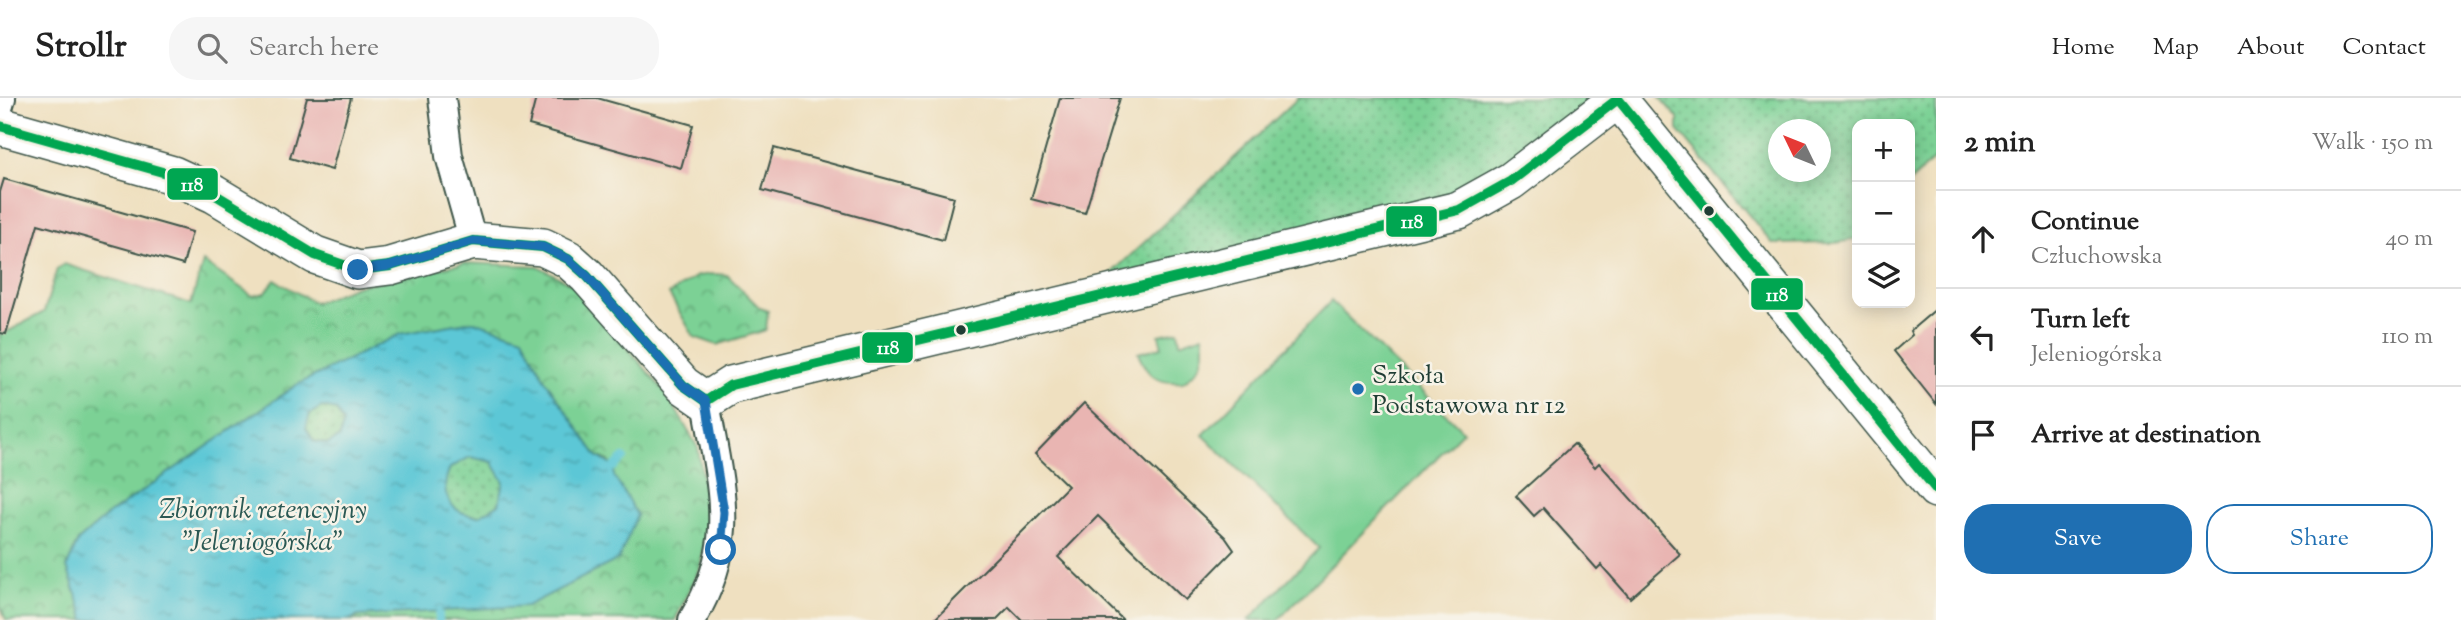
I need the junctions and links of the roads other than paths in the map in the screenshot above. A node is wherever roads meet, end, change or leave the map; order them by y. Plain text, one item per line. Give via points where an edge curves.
1 (2, 98) edge
2 (442, 98) edge
3 (0, 105) edge
4 (0, 126) edge
5 (473, 241) junction
6 (706, 401) junction
7 (1936, 489) edge
8 (692, 620) edge

1 - 3 street
2 - 5 street via 449,156
4 - 5 street via 173,175 215,194 315,255 358,270 390,266
5 - 6 street via 543,247 568,259 683,385
6 - 7 street via 731,385 1459,210 1511,181 1618,99
6 - 8 street via 724,512 713,581

